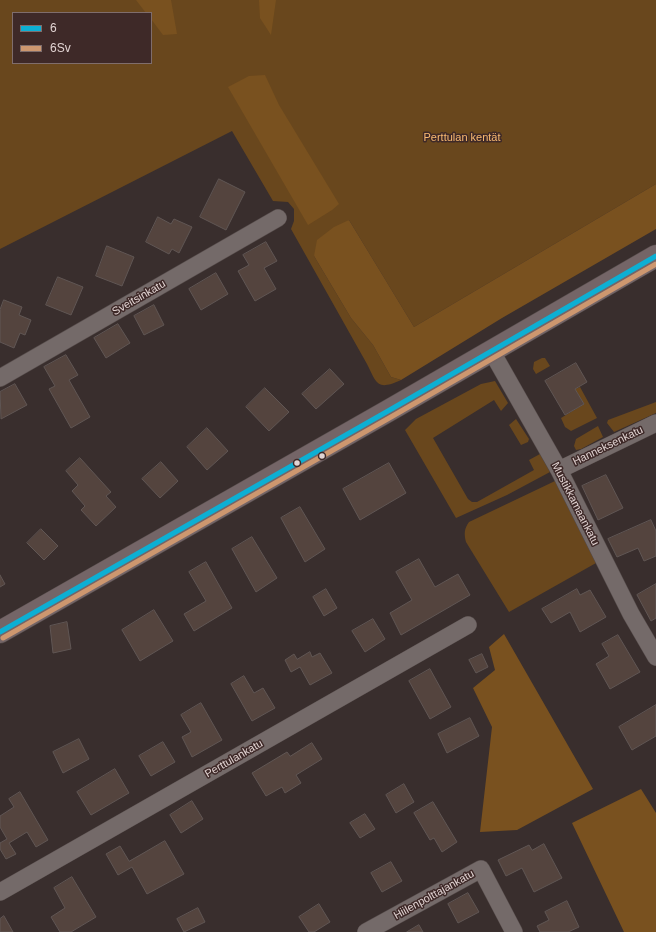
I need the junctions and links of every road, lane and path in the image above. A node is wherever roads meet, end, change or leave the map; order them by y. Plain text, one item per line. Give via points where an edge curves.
1 (278, 218) dead end
2 (656, 256) edge
3 (492, 352) junction
4 (0, 378) edge
5 (656, 422) edge
6 (559, 470) junction
7 (468, 624) dead end
8 (0, 632) edge
9 (656, 657) edge
10 (0, 892) edge
11 (366, 932) edge
12 (514, 932) edge

1 - 4 street, Sveitsinkatu
2 - 3 main road
3 - 6 street, Mustikkamaankatu
3 - 8 main road
5 - 6 street, Hanneksenkatu
6 - 9 street, Mustikkamaankatu via 631,614
7 - 10 street, Perttulankatu
11 - 12 street, Hiilenpolttajankatu via 481,869

